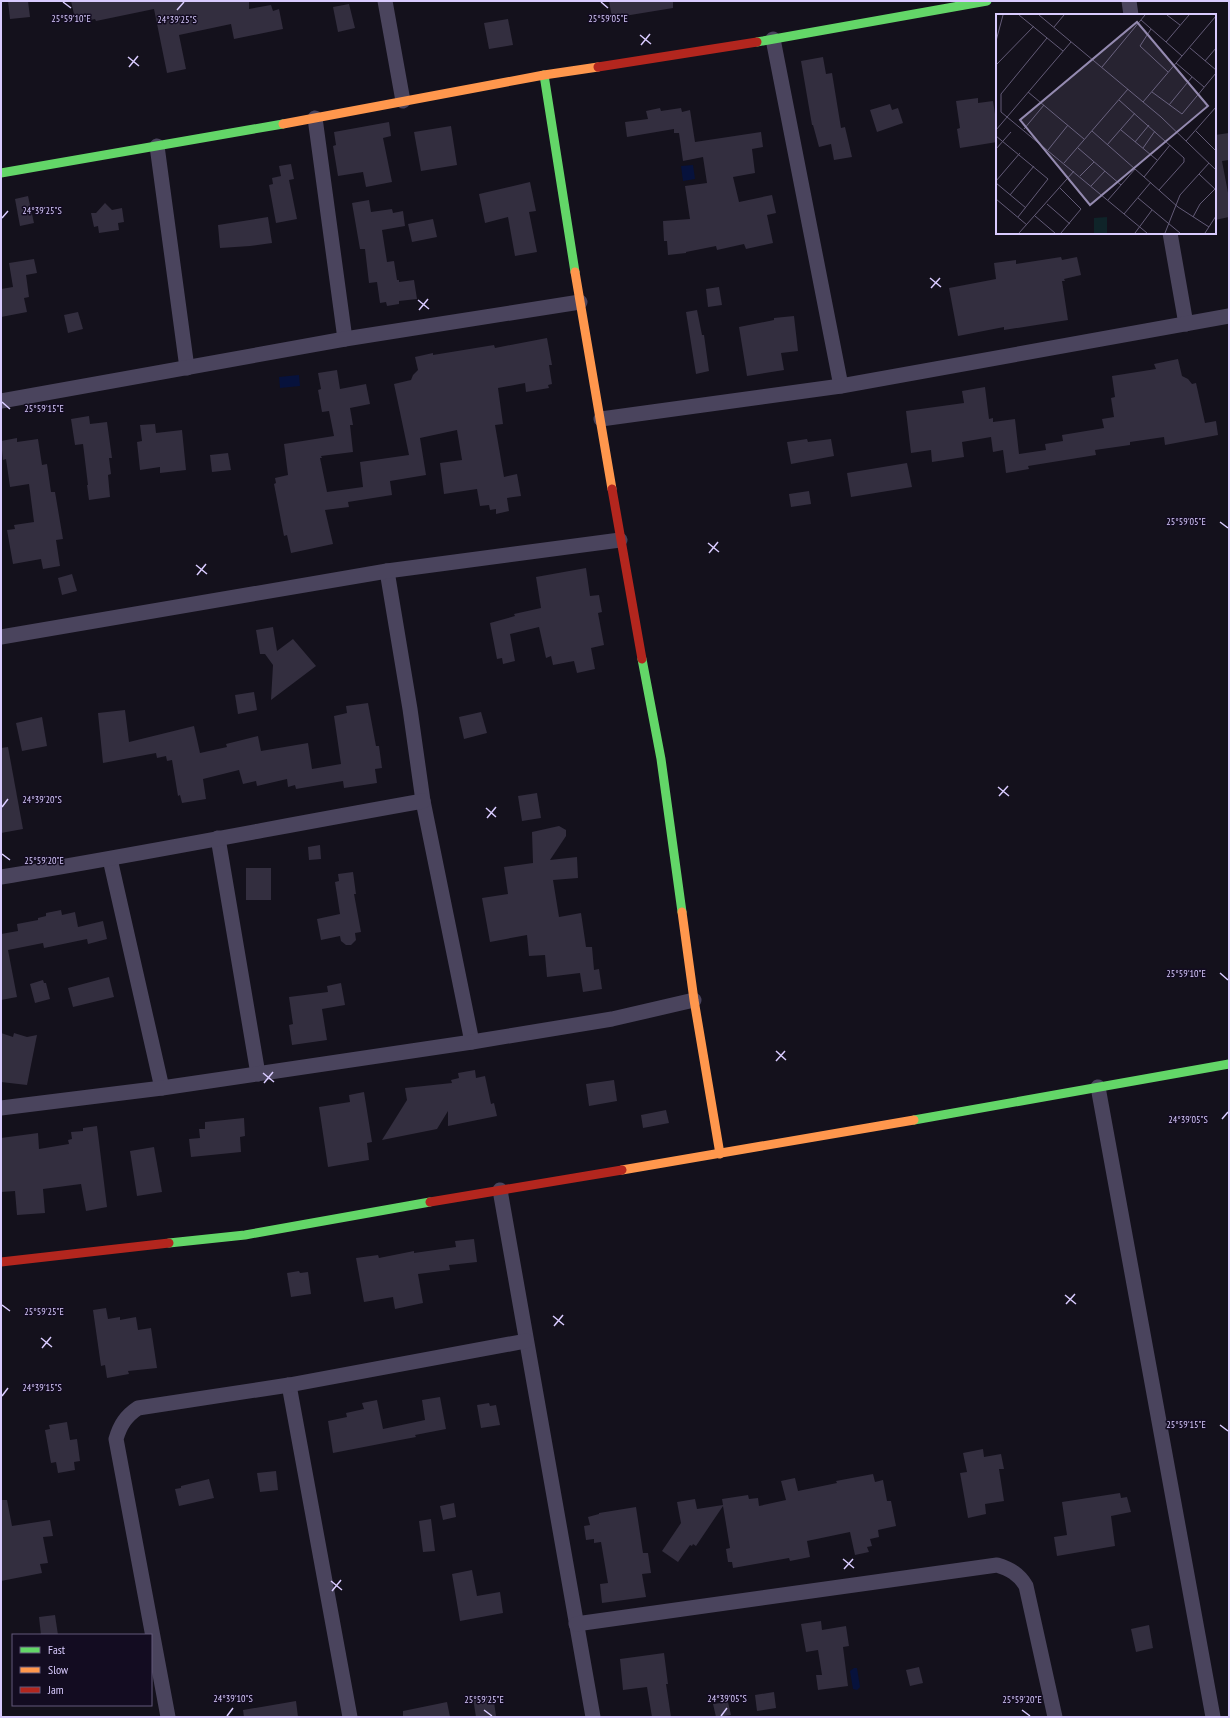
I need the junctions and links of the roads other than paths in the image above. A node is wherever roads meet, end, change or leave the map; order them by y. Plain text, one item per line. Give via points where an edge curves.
1 (385, 1) edge
2 (986, 1) edge
3 (1129, 1) edge
4 (1131, 14) edge
5 (773, 39) junction
6 (544, 75) junction
7 (403, 101) junction
8 (315, 118) junction
9 (157, 146) junction
10 (1, 173) edge
11 (1170, 234) edge
12 (580, 302) junction
13 (1229, 316) edge
14 (1186, 324) junction
15 (345, 340) junction
16 (187, 368) junction
17 (841, 386) junction
18 (1, 401) edge
19 (601, 419) junction
20 (620, 540) junction
21 (387, 571) junction
22 (1, 637) edge
23 (423, 801) junction
24 (218, 838) junction
25 (110, 859) junction
26 (1, 877) edge
27 (694, 1000) junction
28 (472, 1042) junction
29 (1229, 1064) edge
30 (258, 1074) junction
31 (1098, 1087) junction
32 (162, 1088) junction
33 (1, 1108) edge
34 (720, 1154) junction
35 (500, 1190) junction
36 (1, 1262) edge
37 (526, 1341) junction
38 (289, 1385) junction
39 (576, 1624) junction
40 (168, 1717) edge
41 (350, 1717) edge
42 (593, 1717) edge
43 (1055, 1717) edge
44 (1213, 1717) edge

1 - 7 street
2 - 5 street
3 - 4 street
5 - 6 street
5 - 17 street
6 - 7 street
6 - 12 street
7 - 8 street
8 - 9 street
8 - 15 street
9 - 10 street
9 - 16 street
11 - 14 street
12 - 15 street
12 - 19 street
13 - 14 street
14 - 17 street
15 - 16 street
16 - 18 street
17 - 19 street
19 - 20 street
20 - 21 street
20 - 27 street via 661,759
21 - 22 street
21 - 23 street
23 - 24 street
23 - 28 street
24 - 25 street
24 - 30 street
25 - 26 street
25 - 32 street
27 - 28 street via 612,1018
27 - 34 street
28 - 30 street
29 - 31 street
30 - 32 street
31 - 34 street
31 - 44 street
32 - 33 street
34 - 35 street
35 - 36 street via 245,1235
35 - 37 street
37 - 38 street
37 - 39 street
38 - 40 street via 138,1408 123,1421 118,1431 116,1439
38 - 41 street
39 - 42 street
39 - 43 street via 997,1565 1014,1572 1022,1578 1026,1586

